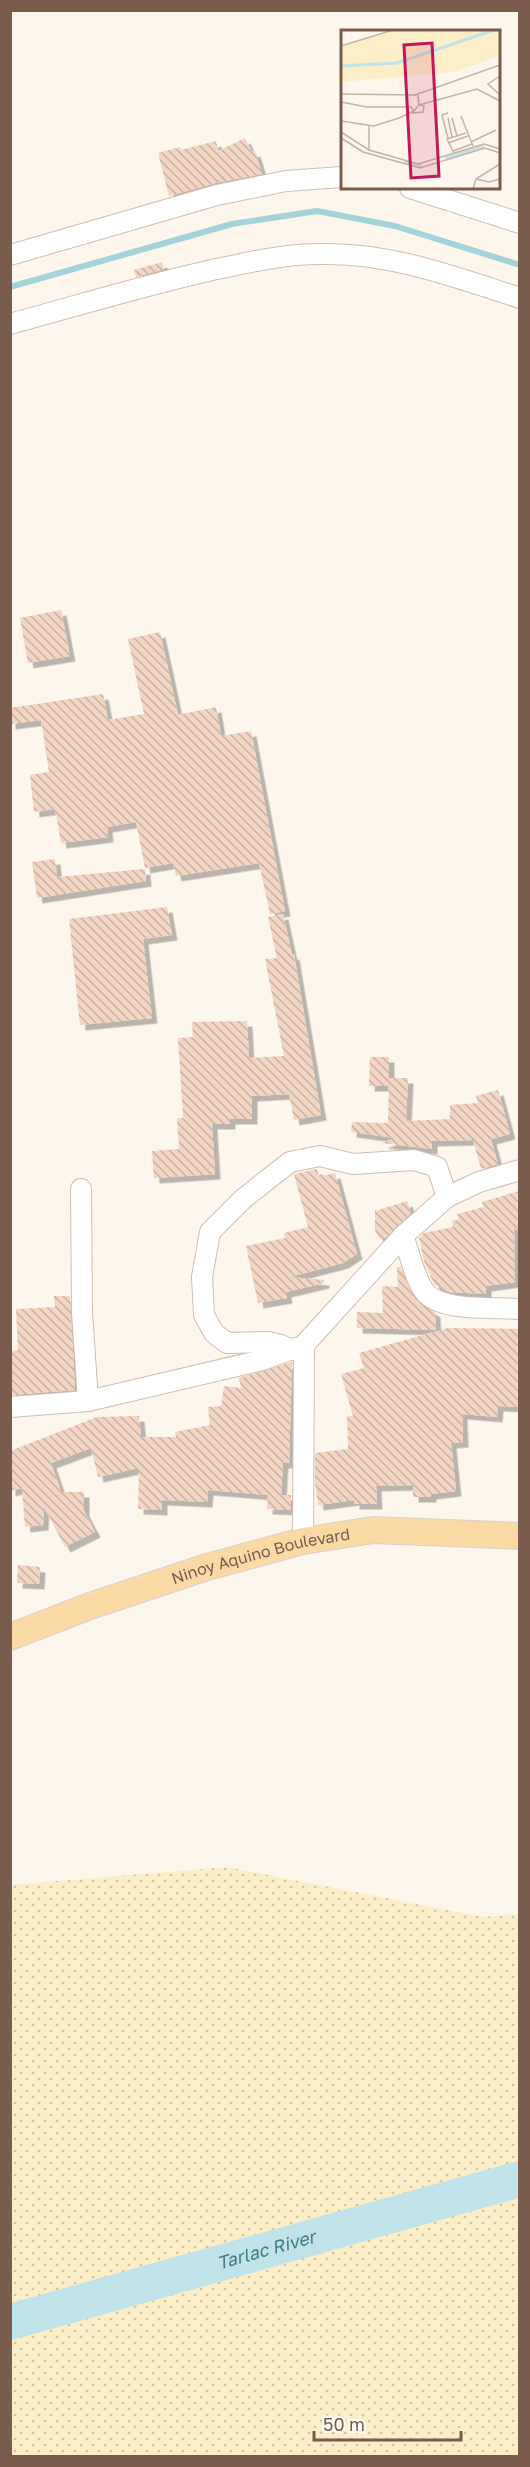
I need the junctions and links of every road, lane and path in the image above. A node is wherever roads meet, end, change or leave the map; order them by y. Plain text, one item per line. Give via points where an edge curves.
1 (341, 177) edge
2 (413, 189) edge
3 (519, 223) edge
4 (10, 255) edge
5 (519, 298) edge
6 (10, 324) edge
7 (519, 1170) edge
8 (81, 1189) dead end
9 (447, 1197) junction
10 (403, 1236) junction
11 (519, 1309) edge
12 (297, 1347) junction
13 (88, 1401) junction
14 (10, 1407) edge
15 (519, 1536) edge
16 (303, 1541) junction
17 (10, 1637) edge

1 - 4 street via 286,181 217,195
2 - 3 street
5 - 6 street via 440,271 375,258 322,254 272,257 148,285
7 - 9 street
8 - 13 street via 82,1312
9 - 10 street
9 - 12 street via 437,1167 414,1160 354,1164 320,1156 290,1162 243,1199 210,1232 202,1277 204,1315 214,1333 227,1342
10 - 11 street via 423,1290 434,1301
10 - 12 street
12 - 13 street via 262,1360
12 - 16 street
13 - 14 street
15 - 16 main road, Ninoy Aquino Boulevard via 373,1530
16 - 17 main road, Ninoy Aquino Boulevard via 207,1567

